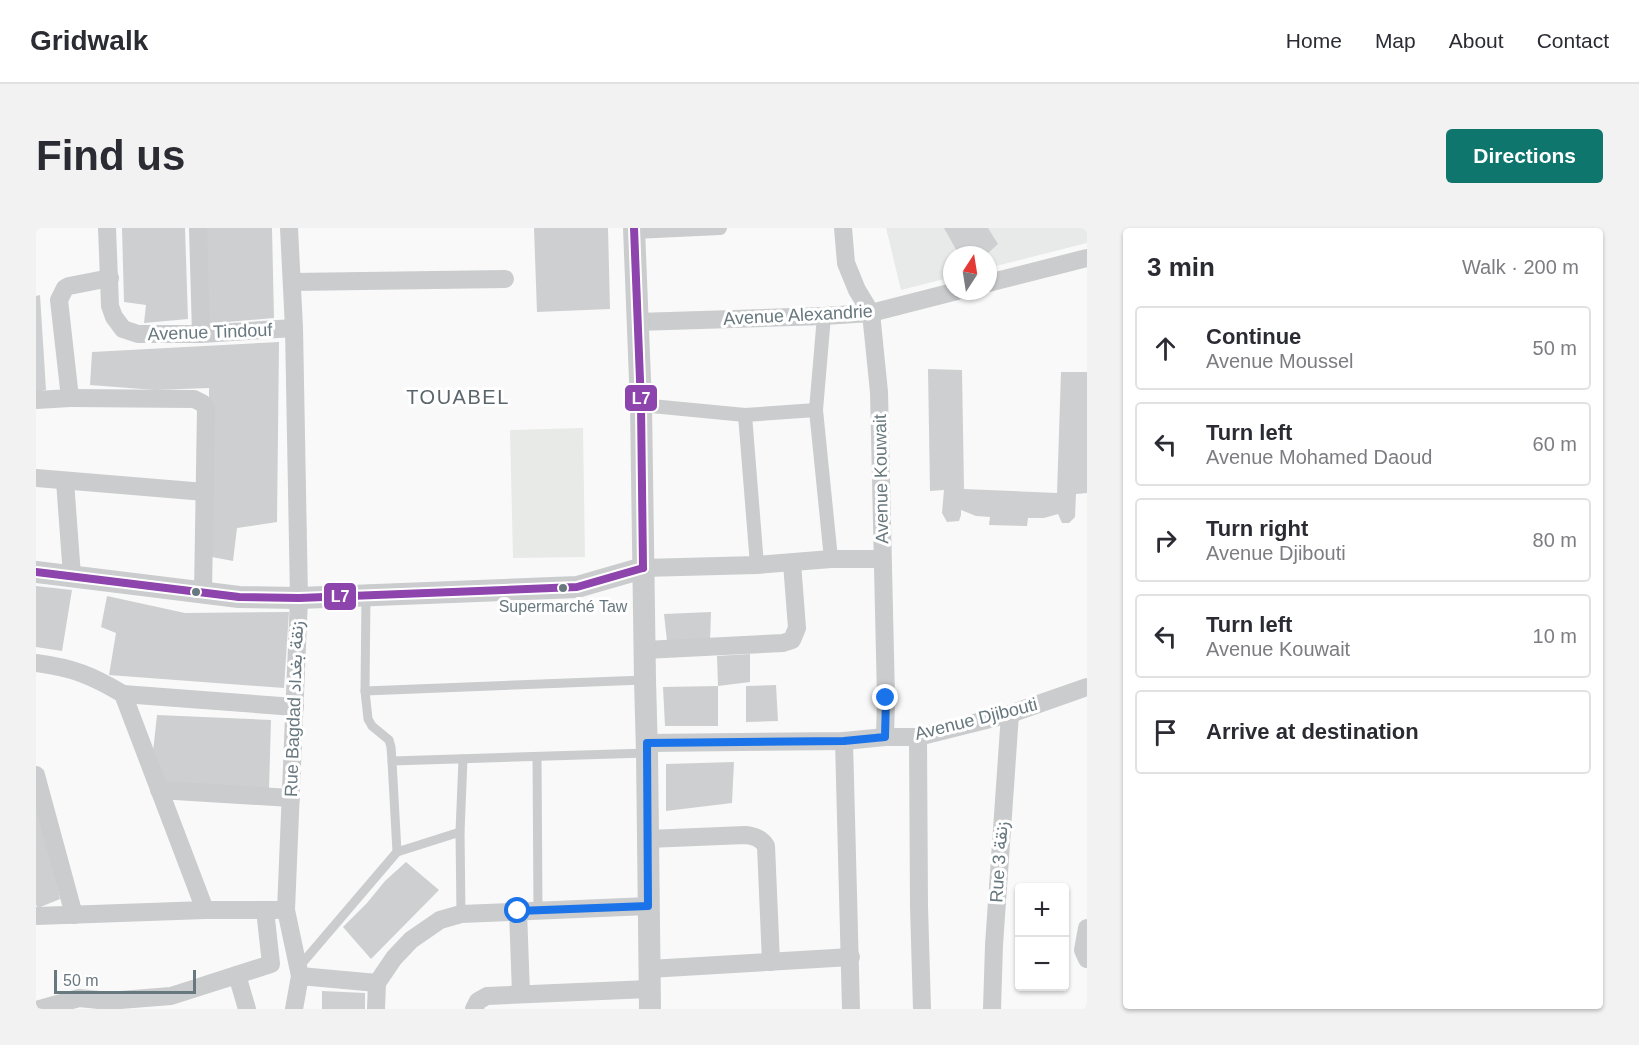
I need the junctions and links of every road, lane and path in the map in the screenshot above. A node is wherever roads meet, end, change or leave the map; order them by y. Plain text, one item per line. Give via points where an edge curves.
1 (107, 228) edge
2 (198, 228) edge
3 (290, 228) edge
4 (720, 228) edge
5 (843, 228) edge
6 (634, 230) edge
7 (1087, 258) edge
8 (110, 278) junction
9 (505, 279) dead end
10 (997, 281) edge
11 (292, 282) junction
12 (943, 295) edge
13 (872, 313) junction
14 (824, 316) junction
15 (637, 322) junction
16 (294, 328) junction
17 (201, 334) junction
18 (70, 398) junction
19 (36, 400) edge
20 (641, 405) junction
21 (816, 410) junction
22 (745, 415) junction
23 (36, 478) edge
24 (65, 481) junction
25 (205, 492) junction
26 (882, 559) junction
27 (831, 560) junction
28 (792, 563) junction
29 (757, 565) junction
30 (643, 568) junction
31 (36, 572) edge
32 (72, 576) junction
33 (203, 593) junction
34 (366, 596) junction
35 (298, 598) junction
36 (645, 650) junction
37 (36, 663) edge
38 (645, 680) junction
39 (1087, 687) edge
40 (365, 691) junction
41 (123, 694) junction
42 (295, 707) junction
43 (1010, 714) junction
44 (885, 737) junction
45 (918, 737) junction
46 (844, 741) junction
47 (647, 748) junction
48 (537, 757) junction
49 (463, 759) junction
50 (392, 761) junction
51 (36, 775) edge
52 (159, 790) junction
53 (291, 798) junction
54 (460, 832) junction
55 (648, 839) junction
56 (397, 852) junction
57 (648, 906) junction
58 (286, 909) junction
59 (205, 910) junction
60 (265, 910) junction
61 (538, 910) junction
62 (518, 911) junction
63 (462, 914) junction
64 (74, 915) junction
65 (36, 916) edge
66 (1087, 928) edge
67 (851, 957) junction
68 (1087, 959) edge
69 (771, 962) junction
70 (299, 972) junction
71 (237, 975) junction
72 (376, 983) junction
73 (649, 989) edge
74 (521, 994) junction
75 (172, 1003) edge
76 (90, 1004) edge
77 (40, 1009) edge
78 (247, 1009) edge
79 (294, 1009) edge
80 (376, 1009) edge
81 (474, 1009) edge
82 (851, 1009) edge
83 (922, 1009) edge
84 (993, 1009) edge

1 - 8 street, Avenue Tindouf
2 - 17 street
3 - 11 street, Rue Bagdad زنقة بغداد
4 - 6 street
5 - 13 street, Avenue Kouwait via 846,263 856,290
6 - 15 street
7 - 10 street
8 - 17 street, Avenue Tindouf via 110,306 123,329 138,334
8 - 18 street via 64,288 59,300
9 - 11 street
11 - 16 street, Rue Bagdad زنقة بغداد
12 - 13 street, Avenue Alexandrie
13 - 14 street, Avenue Alexandrie
13 - 26 street, Avenue Kouwait via 879,392
14 - 15 street, Avenue Alexandrie
14 - 21 street
15 - 20 street
16 - 17 street, Avenue Tindouf
16 - 35 street, Rue Bagdad زنقة بغداد
18 - 19 street
18 - 25 street via 198,400 206,408
20 - 22 street
20 - 30 street
21 - 22 street
21 - 27 street
22 - 29 street
23 - 24 street
24 - 25 street
24 - 32 street
25 - 33 street
26 - 27 street
26 - 44 street, Avenue Kouwait
27 - 28 street
28 - 29 street
28 - 36 street via 797,628 792,640
29 - 30 street
30 - 34 street via 577,587
30 - 36 street
31 - 32 street
32 - 33 street
33 - 35 street
34 - 35 street
34 - 40 lane
35 - 42 street, Rue Bagdad زنقة بغداد
36 - 38 street
37 - 41 street via 79,671
38 - 40 lane
38 - 47 street
39 - 43 street, Avenue Djibouti
40 - 50 lane via 369,719 389,740
41 - 42 street
41 - 52 street
42 - 53 street, Rue Bagdad زنقة بغداد
43 - 45 street, Avenue Djibouti
43 - 84 street, Rue 3 زنقة
44 - 45 street, Avenue Djibouti
44 - 46 street, Avenue Djibouti
45 - 83 street
46 - 47 street, Avenue Djibouti
46 - 67 street
47 - 48 lane
47 - 55 street
48 - 49 lane
48 - 61 lane
49 - 50 lane
49 - 54 lane
50 - 56 lane
51 - 64 street
52 - 53 street
52 - 59 street
53 - 58 street, Rue Bagdad زنقة بغداد
54 - 56 lane
54 - 63 lane
55 - 57 street
55 - 69 street via 745,835 763,840
56 - 70 lane
57 - 61 street
57 - 73 street
58 - 60 street
58 - 70 street, Rue Bagdad زنقة بغداد
59 - 60 street
59 - 64 street
60 - 71 street via 271,964
61 - 62 street
62 - 63 street
62 - 74 street
63 - 72 street via 440,920 411,940
64 - 65 street
66 - 68 street via 1083,950
67 - 69 street
67 - 82 street
69 - 73 street
70 - 72 street
70 - 79 street, Rue Bagdad زنقة بغداد
71 - 75 street
71 - 78 street
72 - 80 street
73 - 74 street
74 - 81 street via 488,996 478,1001
75 - 76 street
76 - 77 street via 72,1000

